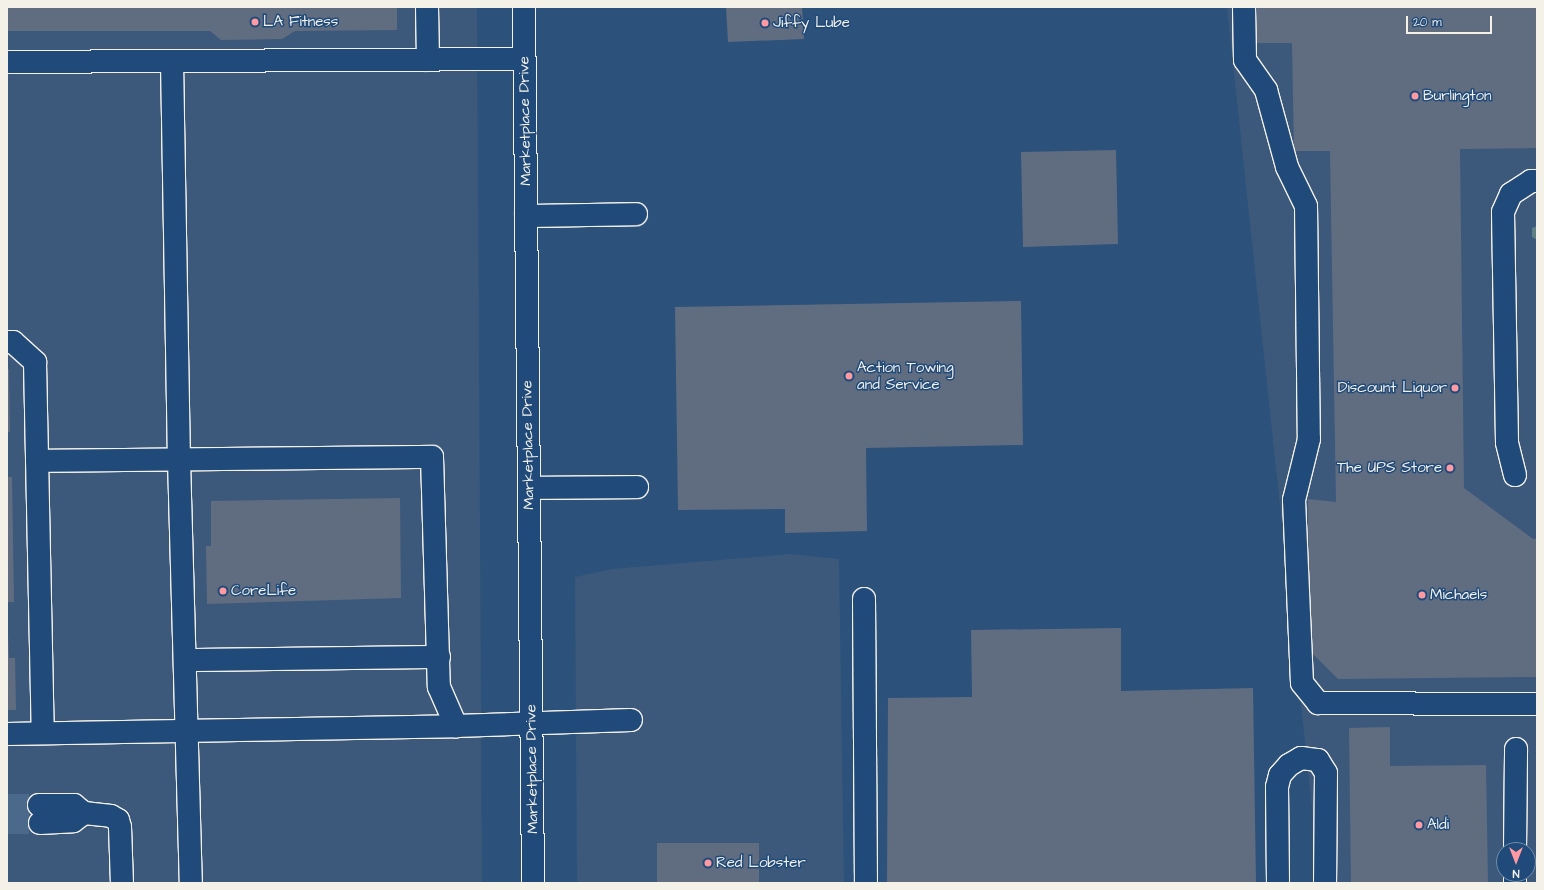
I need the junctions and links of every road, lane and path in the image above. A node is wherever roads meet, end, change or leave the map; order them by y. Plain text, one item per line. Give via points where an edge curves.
1 (427, 7) edge
2 (524, 7) edge
3 (1244, 7) edge
4 (524, 59) junction
5 (428, 60) junction
6 (172, 61) junction
7 (7, 62) edge
8 (1537, 181) edge
9 (636, 214) dead end
10 (526, 216) junction
11 (7, 342) edge
12 (179, 460) junction
13 (37, 461) junction
14 (1515, 475) dead end
15 (637, 487) dead end
16 (529, 488) junction
17 (864, 599) dead end
18 (439, 657) junction
19 (187, 660) junction
20 (1537, 704) edge
21 (631, 720) dead end
22 (531, 724) junction
23 (456, 726) junction
24 (189, 731) junction
25 (43, 733) junction
26 (7, 734) edge
27 (1516, 749) dead end
28 (40, 814) tunnel mouth
29 (1515, 842) edge
30 (122, 883) edge
31 (191, 883) edge
32 (533, 883) edge
33 (866, 883) edge
34 (1278, 883) edge
35 (1325, 883) edge

1 - 5 street
2 - 4 street, Marketplace Drive
3 - 20 street via 1244,60 1266,90 1287,167 1306,206 1309,439 1294,500 1302,683 1318,703
4 - 5 street
4 - 10 street, Marketplace Drive
5 - 6 street
6 - 7 street
6 - 12 street
8 - 14 street via 1531,181 1511,194 1503,212 1507,442
9 - 10 street
10 - 16 street, Marketplace Drive
11 - 13 street via 13,342 35,362
12 - 13 street
12 - 18 street via 432,457
12 - 19 street
13 - 25 street
15 - 16 street
16 - 22 street, Marketplace Drive
17 - 33 street
18 - 19 street
18 - 23 street via 440,687
19 - 24 street
21 - 22 street
22 - 23 street
22 - 32 street, Marketplace Drive
23 - 24 street
24 - 25 street
24 - 31 street
25 - 26 street
27 - 29 street
28 - 30 street via 74,805 84,813 111,816 118,820
34 - 35 street via 1277,787 1280,775 1289,765 1301,758 1312,758 1322,763 1327,781 1324,815

